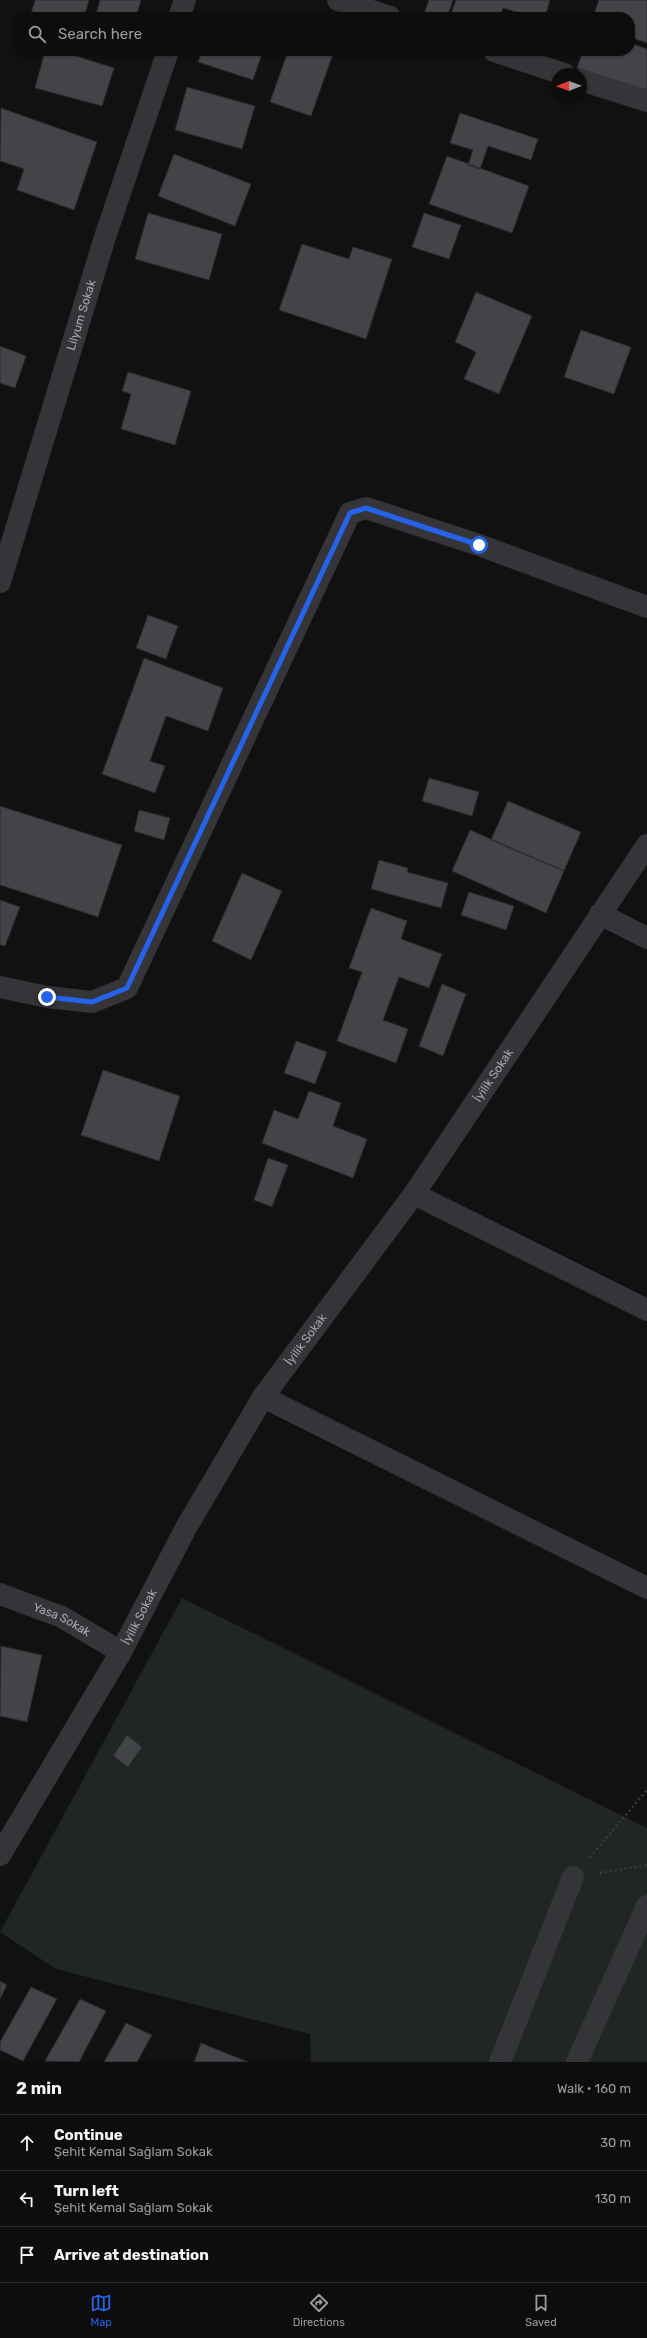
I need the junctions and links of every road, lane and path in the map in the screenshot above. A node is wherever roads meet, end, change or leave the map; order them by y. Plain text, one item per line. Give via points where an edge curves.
1 (185, 0) edge
2 (338, 0) edge
3 (181, 12) edge
4 (375, 12) edge
5 (166, 56) edge
6 (509, 56) edge
7 (551, 70) edge
8 (587, 82) edge
9 (647, 101) edge
10 (0, 582) edge
11 (647, 607) edge
12 (647, 845) edge
13 (600, 914) junction
14 (647, 938) edge
15 (0, 986) edge
16 (414, 1194) junction
17 (647, 1310) edge
18 (263, 1397) junction
19 (647, 1588) edge
20 (0, 1594) edge
21 (121, 1652) junction
22 (647, 1790) edge
23 (0, 1855) edge
24 (647, 1865) edge
25 (573, 1877) junction
26 (647, 1906) edge
27 (500, 2062) edge
28 (577, 2062) edge

1 - 3 street
2 - 4 street
5 - 10 street, Lilyum Sokak via 105,237
6 - 7 street
8 - 9 street
11 - 15 street via 479,545 366,508 350,513 127,988 92,1002 47,997
12 - 13 street, İyilik Sokak
13 - 14 street
13 - 16 street, İyilik Sokak
16 - 17 street
16 - 18 street, İyilik Sokak
18 - 19 street
18 - 21 street, İyilik Sokak via 187,1526
20 - 21 street, Yasa Sokak via 62,1617
21 - 23 street, İyilik Sokak
22 - 25 path
24 - 25 path
25 - 27 street
26 - 28 street

